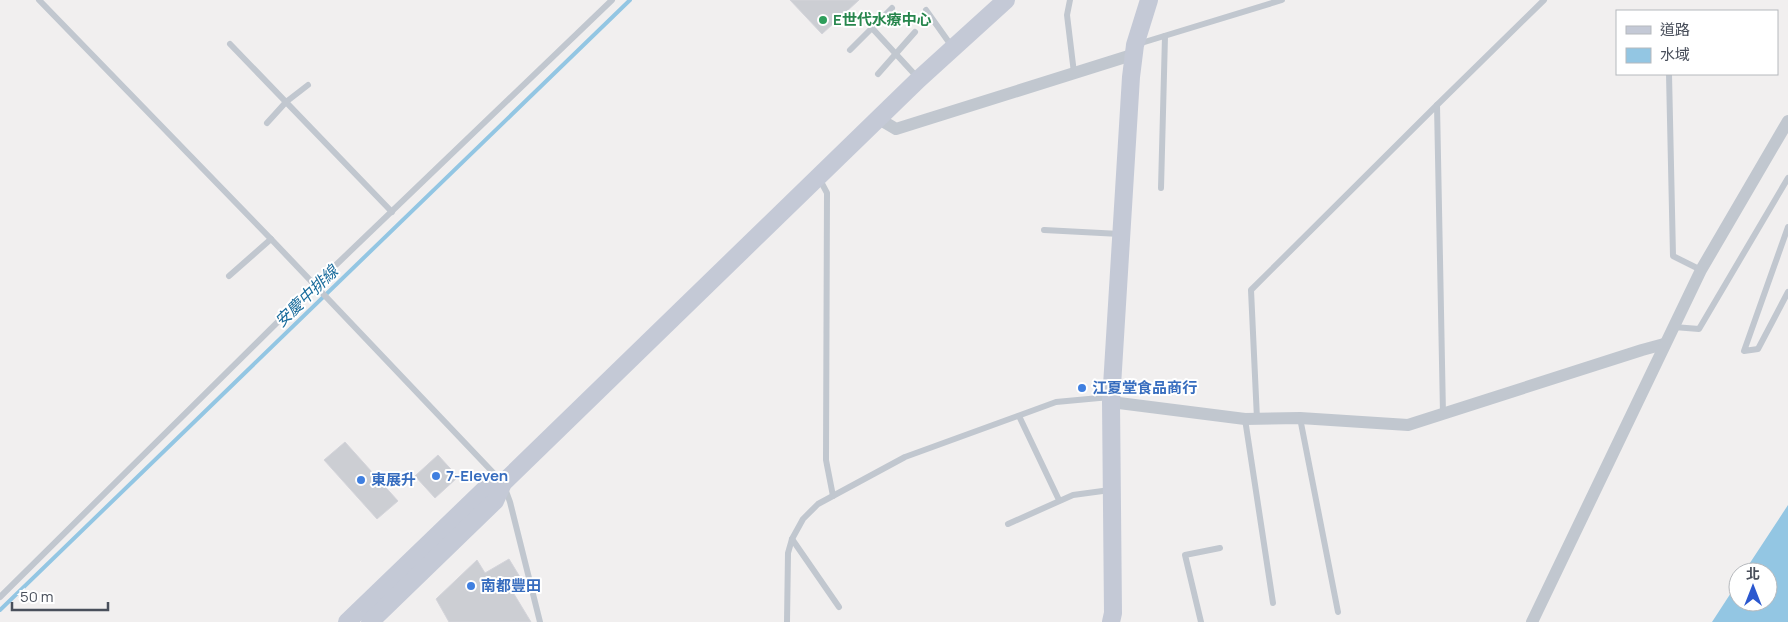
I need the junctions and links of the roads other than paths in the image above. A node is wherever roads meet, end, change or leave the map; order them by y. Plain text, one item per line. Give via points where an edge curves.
1 (39, 0) edge
2 (612, 0) edge
3 (1006, 0) edge
4 (1070, 0) edge
5 (1149, 0) edge
6 (1282, 0) edge
7 (1544, 0) edge
8 (892, 8) dead end
9 (926, 10) dead end
10 (871, 27) junction
11 (915, 32) dead end
12 (1165, 36) junction
13 (230, 44) dead end
14 (954, 48) junction
15 (850, 50) dead end
16 (1135, 50) junction
17 (895, 53) junction
18 (1074, 73) junction
19 (878, 74) dead end
20 (1669, 75) edge
21 (919, 79) junction
22 (308, 85) dead end
23 (286, 102) junction
24 (1437, 106) junction
25 (879, 119) junction
26 (1788, 121) edge
27 (267, 123) dead end
28 (818, 177) junction
29 (1788, 178) edge
30 (1161, 188) dead end
31 (392, 212) junction
32 (1788, 227) edge
33 (1044, 230) dead end
34 (1121, 234) junction
35 (271, 239) junction
36 (1701, 270) junction
37 (229, 276) dead end
38 (315, 285) junction
39 (1788, 292) edge
40 (1673, 327) junction
41 (1664, 344) junction
42 (1111, 399) junction
43 (1443, 414) junction
44 (1019, 416) junction
45 (1300, 418) junction
46 (1251, 419) junction
47 (503, 483) junction
48 (1112, 490) junction
49 (833, 496) junction
50 (1059, 500) junction
51 (1008, 524) dead end
52 (792, 539) junction
53 (1220, 548) dead end
54 (0, 597) edge
55 (1273, 603) dead end
56 (839, 607) dead end
57 (1338, 612) dead end
58 (347, 622) edge
59 (370, 622) edge
60 (540, 622) edge
61 (787, 622) edge
62 (1111, 622) edge
63 (1201, 622) edge
64 (1532, 622) edge

1 - 35 lane
2 - 31 lane
3 - 14 main road
4 - 18 lane via 1067,15
5 - 16 main road
6 - 12 lane
7 - 24 lane
8 - 10 lane
9 - 14 lane
10 - 15 lane
10 - 17 lane
11 - 17 lane
12 - 16 lane
12 - 30 lane
13 - 23 lane
14 - 21 main road
16 - 18 street
16 - 34 main road
17 - 19 lane
17 - 21 lane
18 - 25 street via 896,129
20 - 36 lane via 1673,256
21 - 25 main road
22 - 23 lane
23 - 27 lane
23 - 31 lane
24 - 43 lane
24 - 46 lane via 1251,290
25 - 28 main road
26 - 36 street
28 - 47 main road
28 - 49 lane via 827,193 826,460
29 - 40 lane via 1699,329
31 - 38 lane
32 - 39 lane via 1744,351 1758,349
33 - 34 lane
34 - 42 main road
35 - 37 lane
35 - 38 lane
36 - 40 street
38 - 47 lane
38 - 54 lane
40 - 41 street
41 - 43 street
41 - 64 street
42 - 44 lane via 1056,402
42 - 46 street
42 - 48 main road
43 - 45 street via 1408,425
44 - 49 lane via 905,457
44 - 50 lane
45 - 46 street
45 - 57 lane
46 - 55 lane
47 - 58 main road via 485,489
47 - 59 main road via 495,502
47 - 60 lane
48 - 50 lane
48 - 62 main road
49 - 52 lane via 818,504 803,519
50 - 51 lane
52 - 56 lane
52 - 61 lane via 788,553
53 - 63 lane via 1185,555

